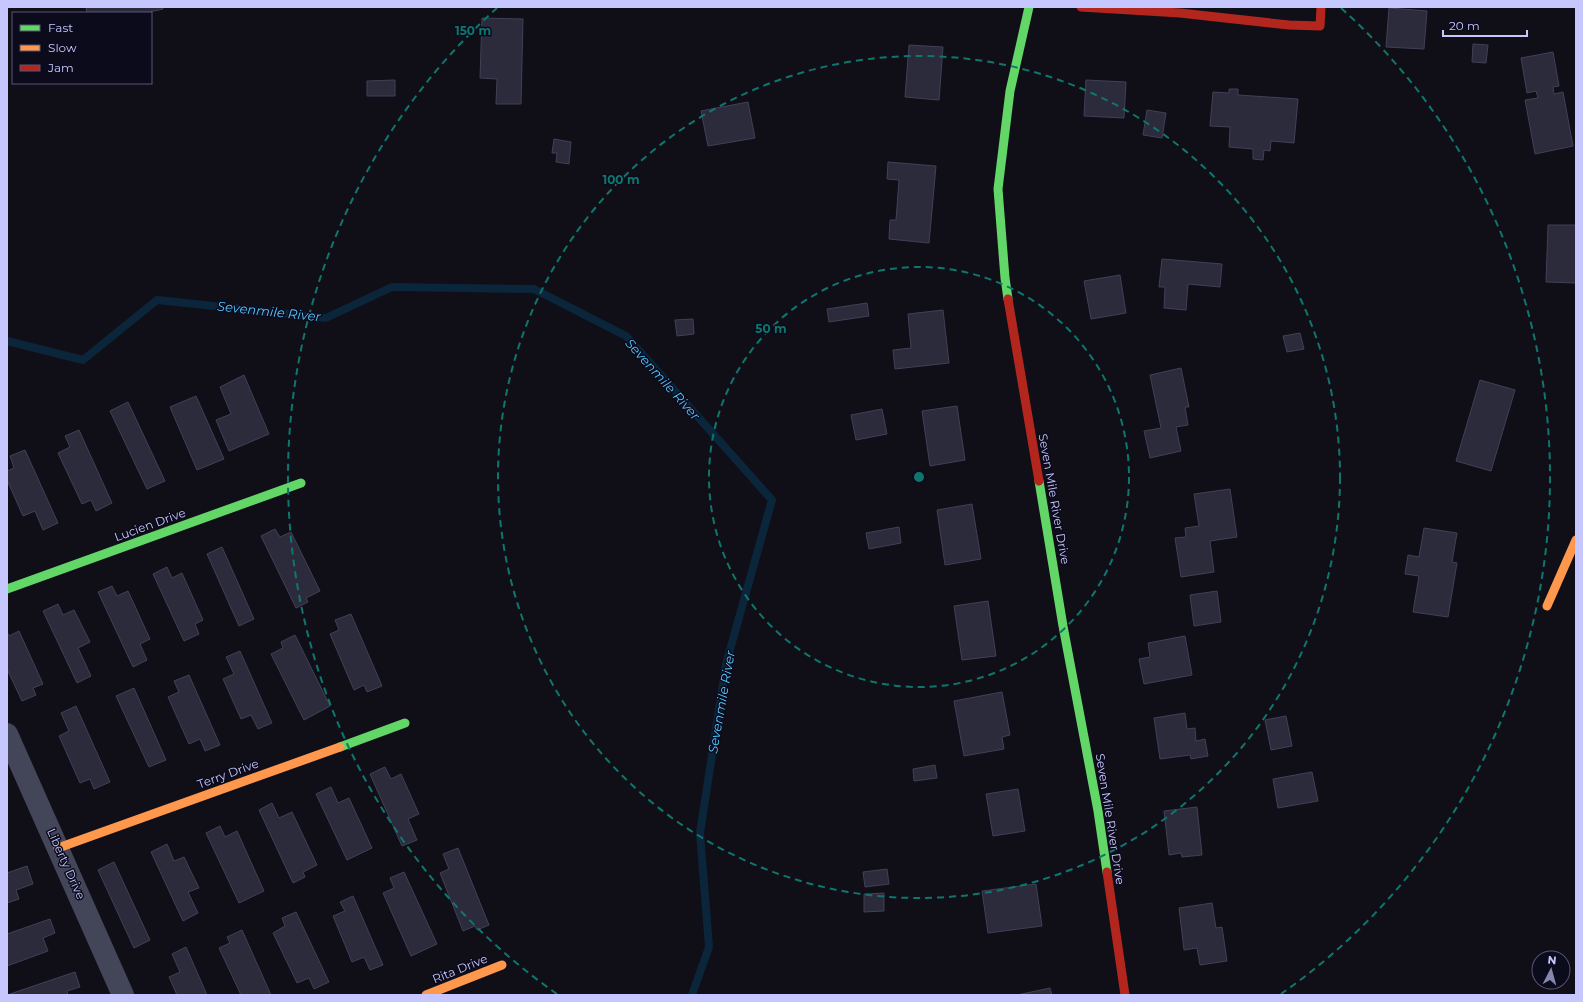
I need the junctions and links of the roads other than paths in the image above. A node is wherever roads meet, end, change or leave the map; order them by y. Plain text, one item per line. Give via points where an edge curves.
1 (1029, 7) edge
2 (1081, 7) edge
3 (1321, 7) edge
4 (301, 483) dead end
5 (1576, 540) edge
6 (7, 589) edge
7 (1547, 606) dead end
8 (405, 723) dead end
9 (7, 734) edge
10 (58, 848) junction
11 (502, 965) dead end
12 (123, 995) edge
13 (426, 995) edge
14 (1125, 995) edge

1 - 14 street, Seven Mile River Drive via 1010,91 998,189 1005,278 1063,626 1098,811
2 - 3 street via 1320,26
4 - 6 street, Lucien Drive
5 - 7 street
8 - 10 street, Terry Drive
9 - 10 street, Liberty Drive
10 - 12 street, Liberty Drive
11 - 13 street, Rita Drive

